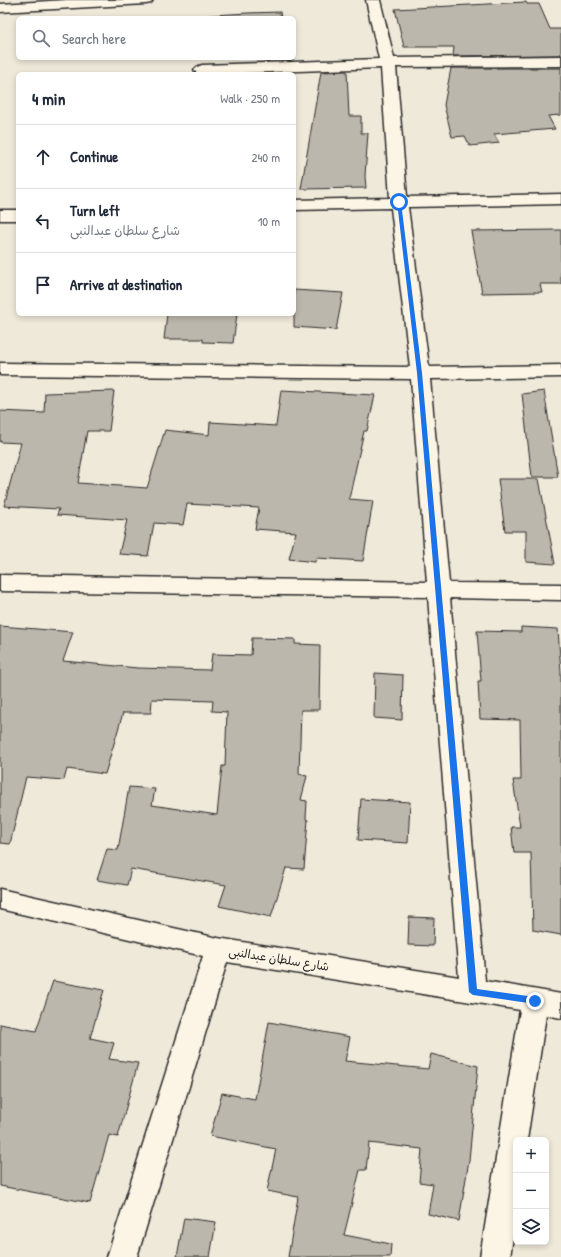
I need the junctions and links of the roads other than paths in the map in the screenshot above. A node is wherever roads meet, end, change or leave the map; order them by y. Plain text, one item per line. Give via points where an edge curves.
1 (146, 0) edge
2 (373, 0) edge
3 (0, 8) edge
4 (561, 61) edge
5 (388, 63) junction
6 (202, 70) dead end
7 (561, 199) edge
8 (399, 202) junction
9 (296, 206) edge
10 (0, 215) edge
11 (16, 215) edge
12 (0, 369) edge
13 (561, 371) edge
14 (420, 373) junction
15 (0, 583) edge
16 (439, 590) junction
17 (561, 592) edge
18 (0, 899) edge
19 (218, 949) junction
20 (473, 992) junction
21 (535, 1001) junction
22 (561, 1006) edge
23 (122, 1257) edge
24 (494, 1257) edge

1 - 3 street
2 - 5 street
4 - 5 street
5 - 6 street
5 - 8 street
7 - 8 street
8 - 9 street
8 - 14 street
10 - 11 street
12 - 14 street
13 - 14 street
14 - 16 street
15 - 16 street
16 - 17 street
16 - 20 street
18 - 19 street, شارع سلطان عبدالنبى
19 - 20 street, شارع سلطان عبدالنبى
19 - 23 street
20 - 21 street, شارع سلطان عبدالنبى
21 - 22 street, شارع سلطان عبدالنبى
21 - 24 street

